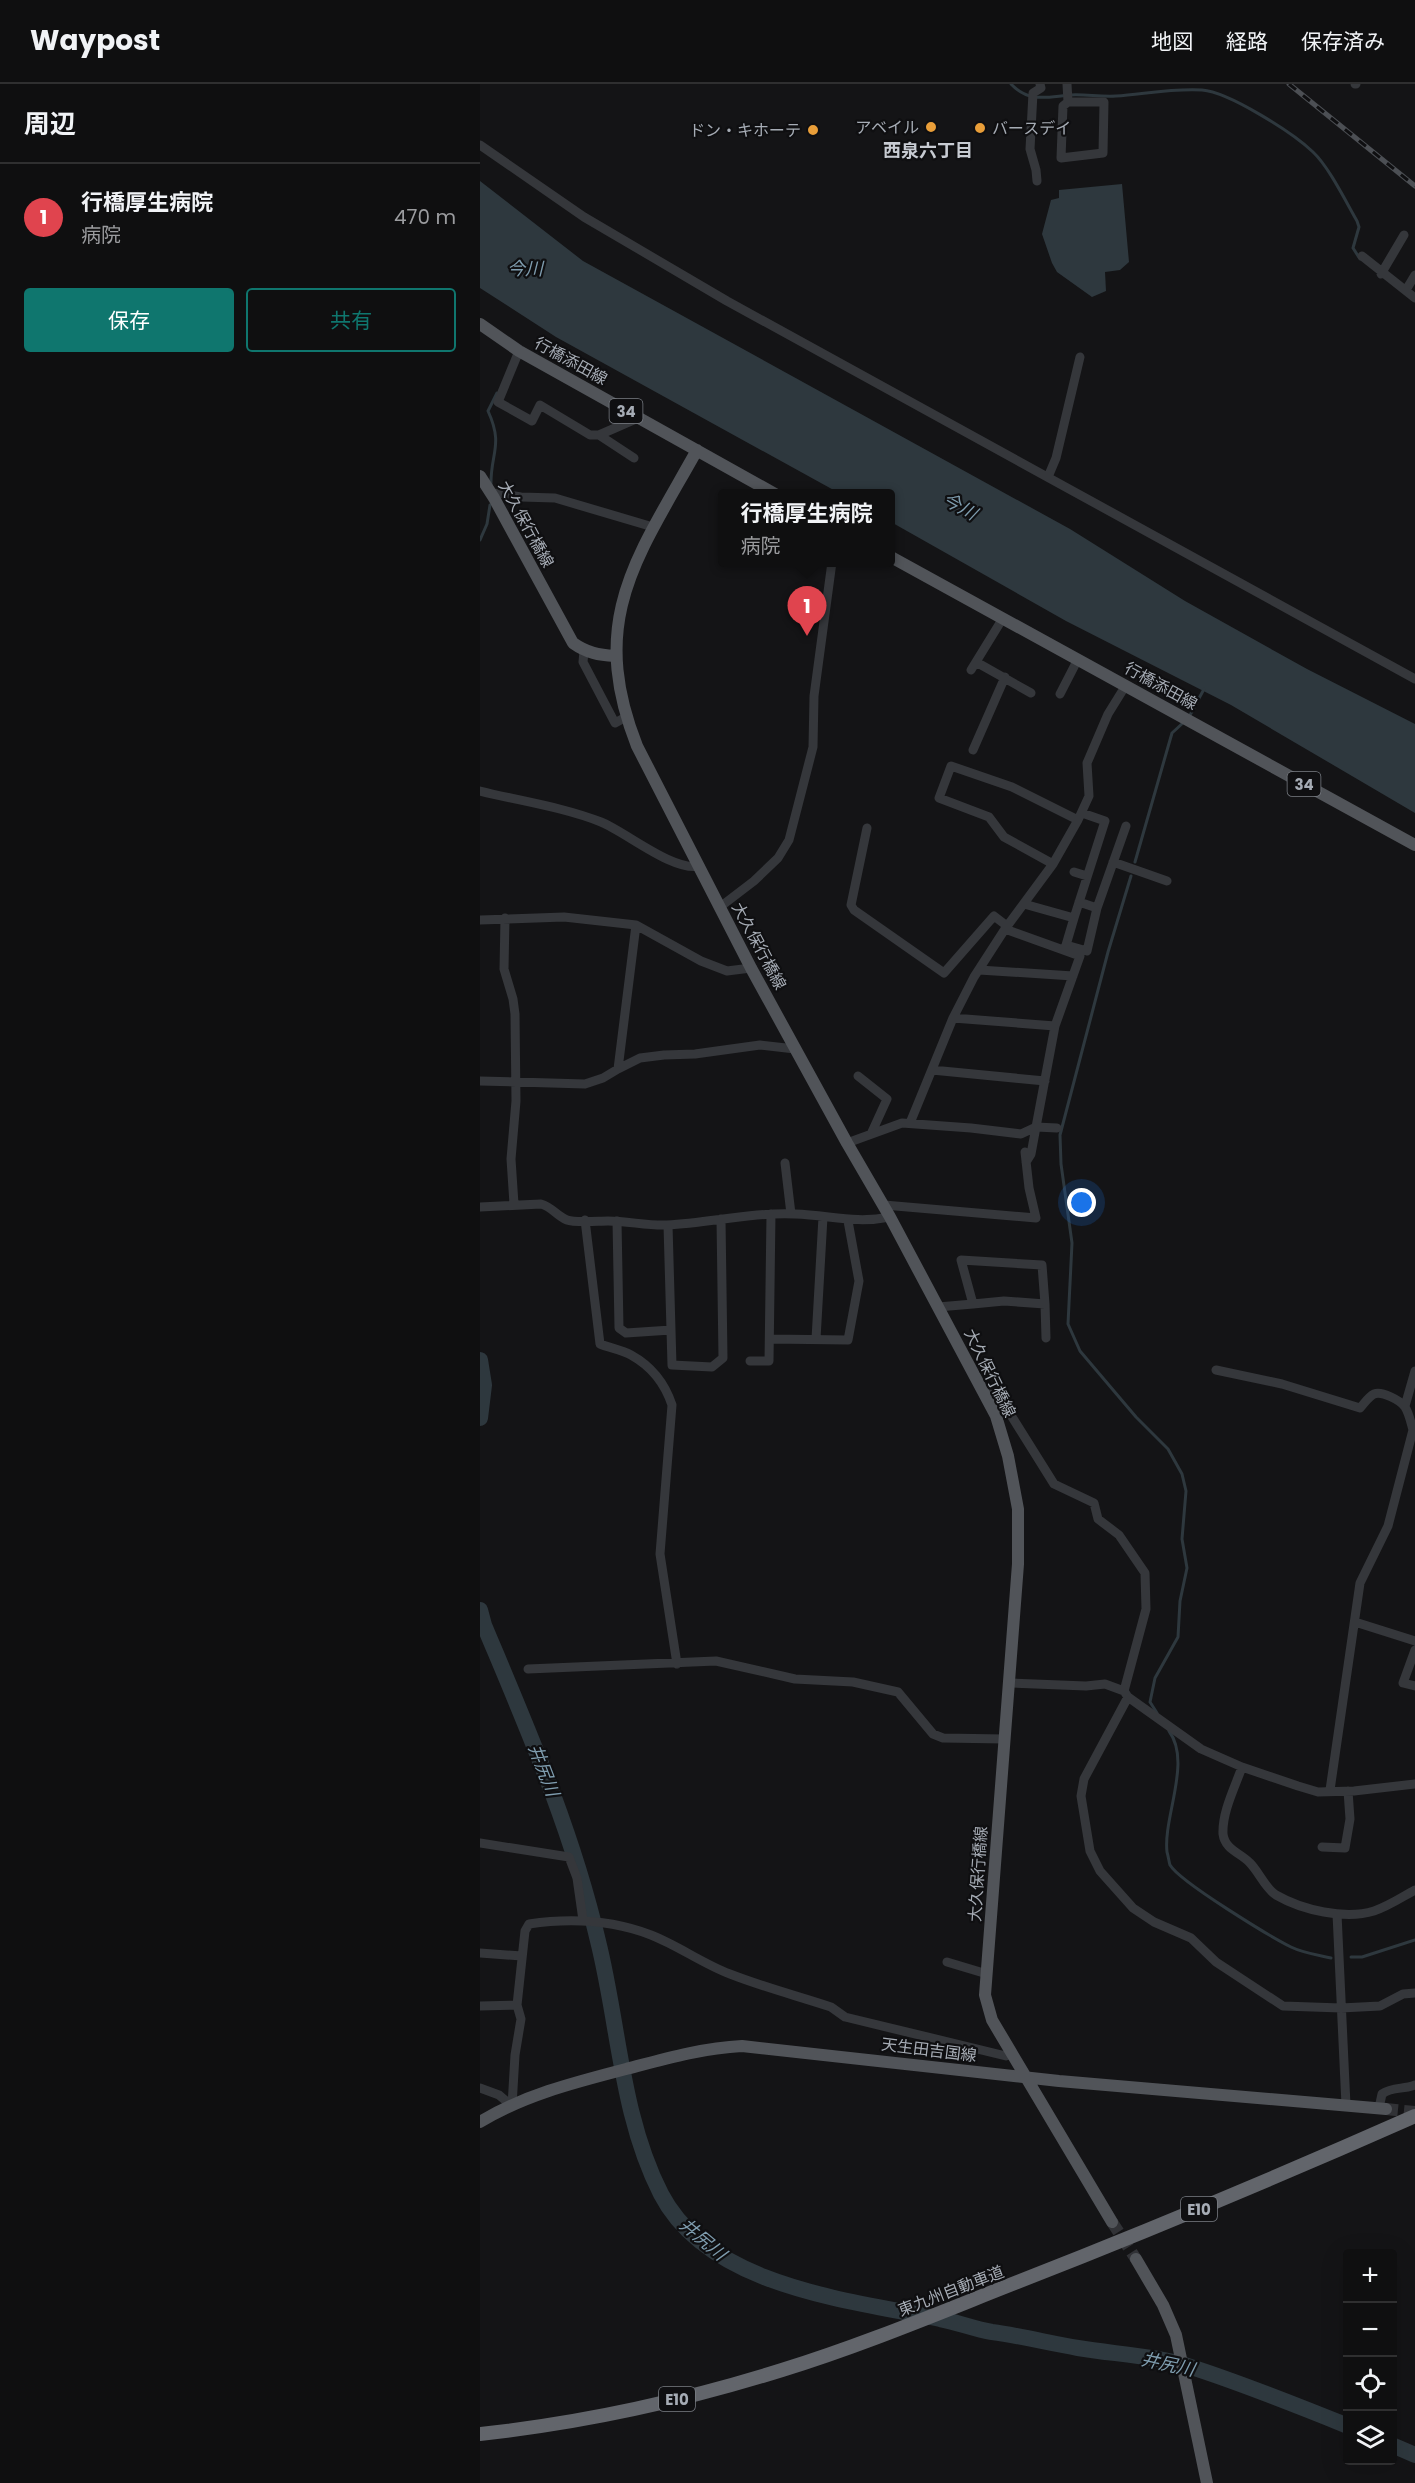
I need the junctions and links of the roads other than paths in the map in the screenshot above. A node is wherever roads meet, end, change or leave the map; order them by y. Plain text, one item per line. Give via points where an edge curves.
1 (1040, 84) edge
2 (1067, 84) edge
3 (1068, 102) junction
4 (484, 148) edge
5 (1037, 182) dead end
6 (1404, 235) dead end
7 (1362, 256) dead end
8 (1381, 274) junction
9 (1415, 275) edge
10 (1406, 290) junction
11 (1415, 298) edge
12 (480, 324) edge
13 (519, 351) junction
14 (1080, 357) dead end
15 (638, 418) junction
16 (599, 435) junction
17 (697, 450) junction
18 (634, 458) dead end
19 (480, 476) edge
20 (1048, 477) junction
21 (766, 489) edge
22 (495, 498) junction
23 (653, 527) junction
24 (895, 559) edge
25 (831, 567) edge
26 (1003, 618) junction
27 (584, 651) junction
28 (615, 656) junction
29 (1078, 659) junction
30 (1005, 677) junction
31 (1415, 679) edge
32 (1126, 686) junction
33 (1031, 693) dead end
34 (1060, 694) dead end
35 (626, 717) junction
36 (973, 750) dead end
37 (480, 791) edge
38 (1080, 817) junction
39 (1126, 826) dead end
40 (867, 828) dead end
41 (1415, 845) edge
42 (1093, 858) junction
43 (1113, 863) junction
44 (1053, 864) junction
45 (700, 866) junction
46 (1074, 872) dead end
47 (1087, 876) junction
48 (1167, 882) dead end
49 (1079, 902) junction
50 (1024, 904) junction
51 (720, 907) junction
52 (1097, 908) junction
53 (505, 918) junction
54 (1074, 918) junction
55 (480, 920) edge
56 (636, 925) junction
57 (1006, 928) junction
58 (751, 968) junction
59 (979, 970) junction
60 (1073, 976) junction
61 (953, 1018) junction
62 (1055, 1026) junction
63 (795, 1048) junction
64 (618, 1069) junction
65 (932, 1070) junction
66 (858, 1076) dead end
67 (480, 1081) edge
68 (516, 1081) junction
69 (1045, 1081) junction
70 (910, 1123) junction
71 (1036, 1127) junction
72 (1057, 1128) dead end
73 (871, 1134) junction
74 (847, 1143) junction
75 (785, 1163) dead end
76 (514, 1204) junction
77 (884, 1205) junction
78 (480, 1208) edge
79 (771, 1214) junction
80 (791, 1214) junction
81 (823, 1217) junction
82 (890, 1217) junction
83 (721, 1219) junction
84 (585, 1220) junction
85 (617, 1221) junction
86 (848, 1221) junction
87 (668, 1225) junction
88 (973, 1304) junction
89 (1045, 1304) junction
90 (938, 1308) junction
91 (671, 1330) junction
92 (1046, 1338) dead end
93 (770, 1339) junction
94 (816, 1339) junction
95 (750, 1361) dead end
96 (1216, 1370) dead end
97 (1415, 1371) edge
98 (984, 1393) junction
99 (1404, 1406) junction
100 (1412, 1419) edge
101 (1355, 1622) junction
102 (1415, 1641) edge
103 (1415, 1650) edge
104 (677, 1664) junction
105 (528, 1669) dead end
106 (1009, 1683) junction
107 (1415, 1686) edge
108 (1126, 1694) junction
109 (1004, 1739) junction
110 (1242, 1767) junction
111 (1415, 1784) edge
112 (1330, 1790) junction
113 (1348, 1791) junction
114 (480, 1843) edge
115 (1322, 1847) dead end
116 (1415, 1890) edge
117 (1337, 1914) junction
118 (585, 1921) junction
119 (480, 1953) edge
120 (522, 1956) junction
121 (947, 1962) dead end
122 (987, 1974) junction
123 (1415, 1993) edge
124 (480, 2006) edge
125 (517, 2006) junction
126 (1341, 2008) junction
127 (1012, 2052) junction
128 (1025, 2078) junction
129 (1415, 2085) edge
130 (480, 2088) edge
131 (1346, 2105) junction
132 (512, 2106) junction
133 (1383, 2108) joint
134 (1415, 2116) edge
135 (480, 2122) edge
136 (1112, 2222) tunnel mouth
137 (1136, 2259) tunnel mouth
138 (480, 2434) edge
139 (1208, 2483) edge

1 - 5 street via 1041,88 1033,93 1030,149
2 - 3 street
3 - 3 street via 1063,106 1061,158 1102,153 1104,102
4 - 20 street via 584,217 727,301
6 - 8 street
7 - 8 street
8 - 10 street
9 - 10 street
10 - 11 street
12 - 13 main road, 行橋添田線 / 34
13 - 15 main road, 行橋添田線 / 34
13 - 16 street via 498,402 532,421 540,405 590,435
14 - 20 street
15 - 16 street
15 - 17 main road, 行橋添田線 / 34
16 - 18 street
17 - 21 main road, 行橋添田線 / 34
17 - 23 main road, 大久保行橋線
19 - 22 main road, 大久保行橋線
20 - 31 street
22 - 23 street via 497,493 555,498
22 - 27 main road, 大久保行橋線 via 573,643
23 - 28 main road, 大久保行橋線 via 624,594
24 - 26 main road, 行橋添田線 / 34
25 - 51 street via 814,696 811,756 789,840 778,858
26 - 29 main road, 行橋添田線 / 34
26 - 30 street via 974,666
27 - 28 main road
27 - 35 street via 583,662 615,723
28 - 35 main road, 大久保行橋線
29 - 32 main road, 行橋添田線 / 34
29 - 34 street
30 - 33 street
30 - 36 street
32 - 38 street via 1108,714 1087,763 1089,796
32 - 41 main road, 行橋添田線 / 34
35 - 45 main road, 大久保行橋線 via 637,746
37 - 45 street via 602,822 689,868
38 - 42 street via 1105,821
38 - 44 street
38 - 44 street via 951,766 939,798 989,817 1004,837
39 - 43 street
40 - 57 street via 851,905 935,967 944,973 994,916
42 - 43 street
42 - 47 street
43 - 48 street
43 - 52 street
44 - 50 street
45 - 51 main road, 大久保行橋線
46 - 47 street
47 - 49 street
49 - 52 street
49 - 54 street
50 - 54 street
50 - 57 street
51 - 58 main road, 大久保行橋線
52 - 54 street via 1087,951 1065,945
53 - 55 street
53 - 56 street via 564,917
53 - 68 street via 504,969 513,999
56 - 58 street via 700,961 727,971
56 - 64 street
57 - 59 street
57 - 60 street via 1080,956
58 - 63 main road, 大久保行橋線
59 - 60 street
59 - 61 street
60 - 62 street
61 - 62 street
61 - 65 street
62 - 69 street
63 - 64 street via 760,1045 664,1055 640,1058
63 - 74 main road, 大久保行橋線
64 - 68 street via 585,1084
65 - 69 street
65 - 70 street
66 - 73 street via 887,1099
67 - 68 street
68 - 76 street via 511,1159
69 - 71 street
70 - 71 street via 1021,1134
70 - 73 street
71 - 72 street
71 - 77 street via 1032,1154 1026,1157 1036,1218
73 - 74 street
74 - 77 main road, 大久保行橋線
75 - 80 street
76 - 78 street
76 - 84 street via 541,1204 568,1221
77 - 82 main road, 大久保行橋線
79 - 80 street
79 - 83 street
79 - 93 street
80 - 81 street
81 - 86 street
81 - 94 street
82 - 86 street
82 - 90 main road, 大久保行橋線
83 - 87 street
83 - 91 street via 723,1358 712,1368 672,1365
84 - 85 street
84 - 104 street via 600,1344 630,1355 654,1373 672,1405 660,1554
85 - 87 street
85 - 91 street via 618,1328 626,1333
86 - 94 street via 860,1281 848,1340
87 - 91 street
88 - 89 street
88 - 89 street via 961,1260 1042,1265
88 - 90 street
89 - 92 street
90 - 98 main road, 大久保行橋線
93 - 94 street
93 - 95 street via 769,1360
96 - 99 street via 1282,1384 1360,1408 1376,1393
97 - 99 street
98 - 106 main road, 大久保行橋線 via 1005,1446 1018,1509
98 - 108 street via 999,1396 1054,1484 1094,1503 1098,1519 1119,1535 1145,1573 1146,1609
99 - 100 street
100 - 101 street via 1413,1430 1388,1526 1360,1584
101 - 102 street
101 - 112 street
103 - 107 street via 1403,1683
104 - 105 street
104 - 109 street via 716,1661 795,1678 853,1682 898,1692 933,1734
106 - 108 street via 1105,1684
106 - 109 main road, 大久保行橋線
108 - 110 street via 1201,1749
108 - 126 street via 1084,1779 1081,1796 1090,1851 1100,1870 1133,1908 1191,1938 1216,1962 1267,1997 1283,2006
109 - 122 main road, 大久保行橋線
110 - 112 street via 1318,1792
110 - 117 street via 1226,1815 1225,1841 1231,1850 1244,1856 1276,1895
111 - 113 street
112 - 113 street
113 - 115 street via 1350,1819 1345,1848
114 - 118 street via 569,1857
116 - 117 street via 1371,1912
117 - 126 street
118 - 120 street via 529,1924
118 - 127 street via 652,1935 729,1974 831,2007 845,2017 1006,2056
119 - 120 street
120 - 125 street
121 - 122 street
122 - 127 main road, 大久保行橋線 via 985,1995 992,2020
123 - 126 street via 1380,2006
124 - 125 street
125 - 132 street via 521,2019
126 - 131 street
127 - 128 main road, 大久保行橋線
128 - 131 main road, 天生田吉国線
128 - 132 main road, 天生田吉国線 via 742,2046 710,2048 570,2084
128 - 136 main road, 大久保行橋線
129 - 133 street via 1392,2087 1382,2094
130 - 132 street
131 - 133 main road, 天生田吉国線
132 - 135 main road, 天生田吉国線
134 - 138 highway, 東九州自動車道 / E10 via 1124,2240 868,2341 783,2370 614,2413
137 - 139 main road via 1176,2335

